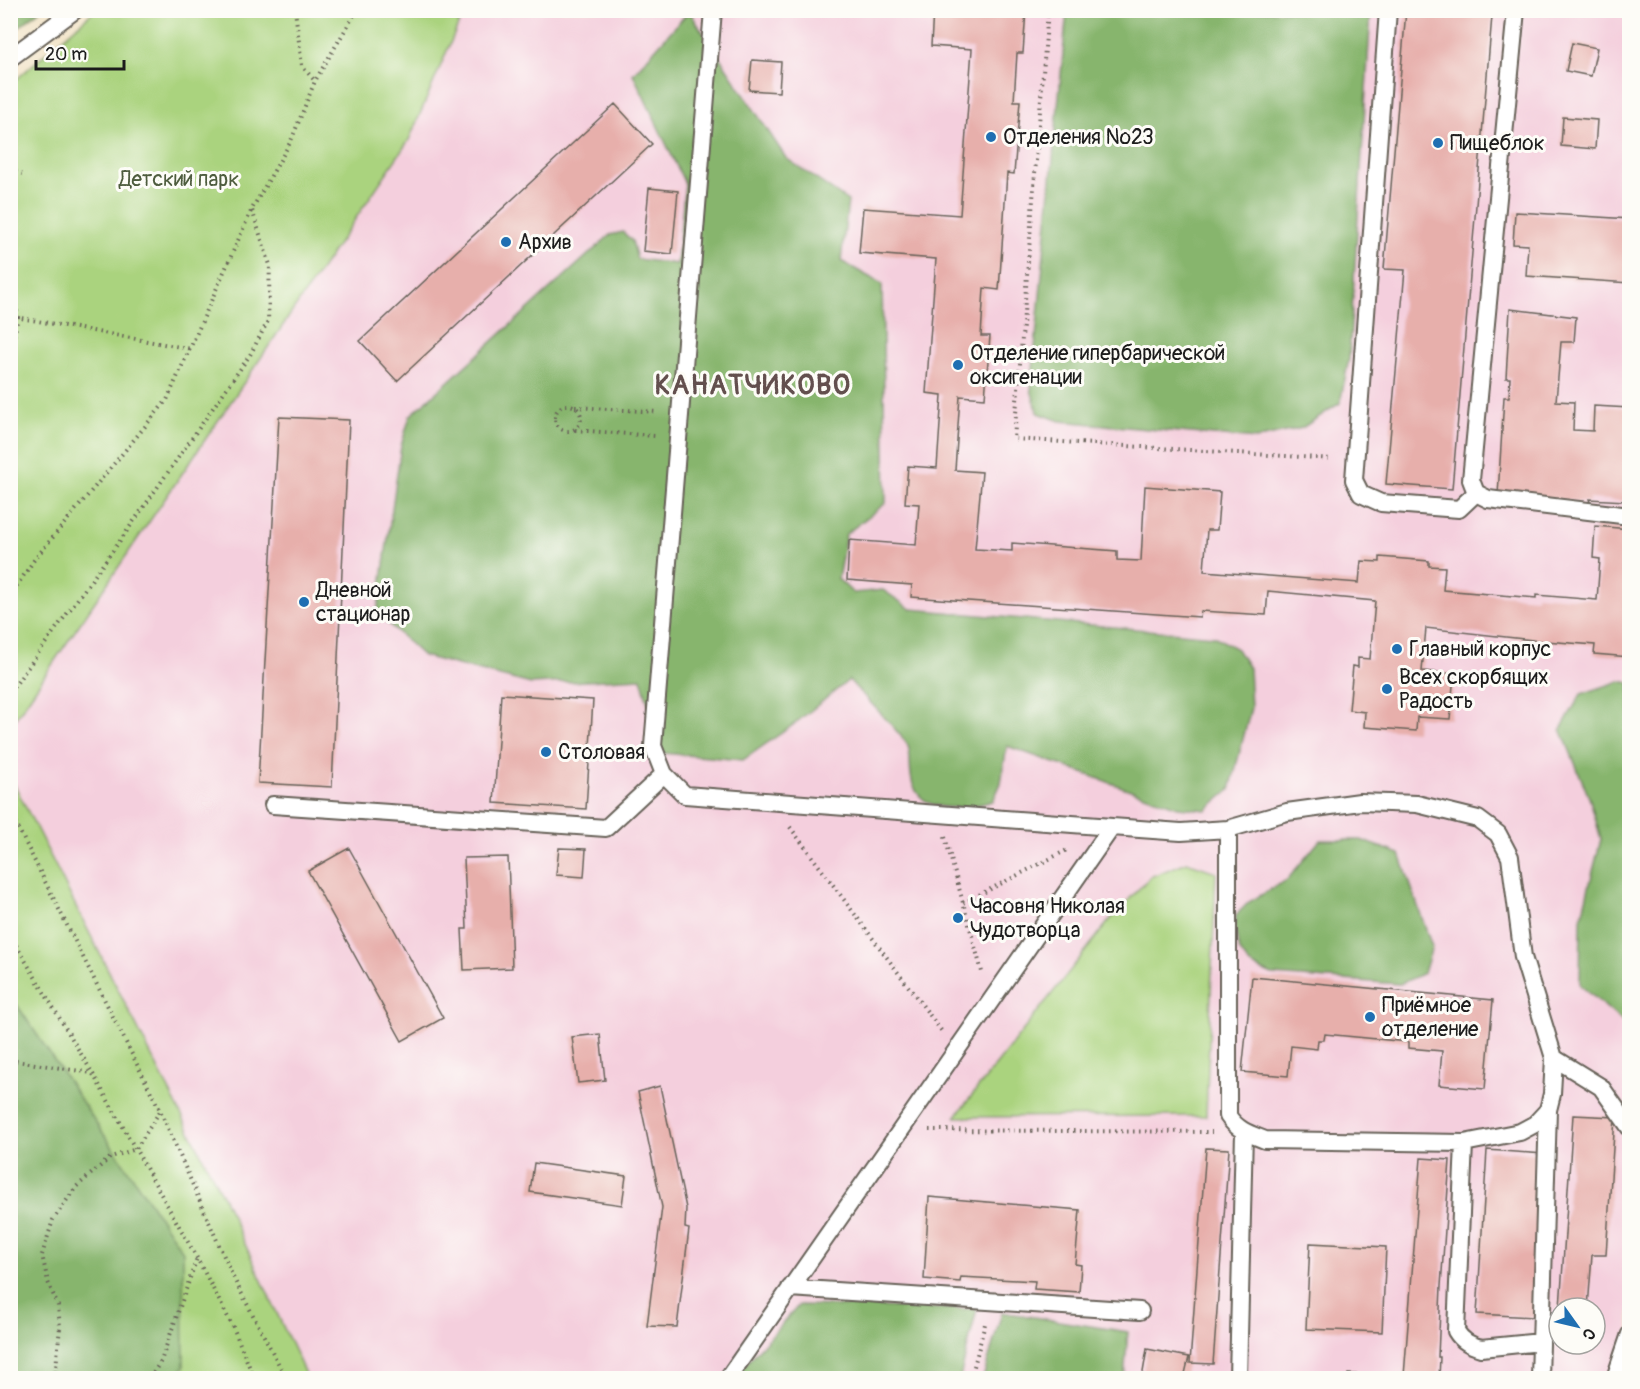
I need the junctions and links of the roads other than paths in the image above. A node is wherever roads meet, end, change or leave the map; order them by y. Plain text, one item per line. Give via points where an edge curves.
1 (75, 10) edge
2 (713, 10) edge
3 (1388, 10) edge
4 (1516, 10) edge
5 (10, 58) edge
6 (1476, 493) junction
7 (1629, 516) edge
8 (664, 774) junction
9 (273, 804) dead end
10 (1112, 827) junction
11 (1228, 829) junction
12 (1554, 1058) junction
13 (1548, 1110) junction
14 (1629, 1128) edge
15 (1244, 1132) junction
16 (1464, 1143) junction
17 (790, 1288) junction
18 (1140, 1311) dead end
19 (1629, 1334) edge
20 (1541, 1342) junction
21 (728, 1378) edge
22 (1238, 1378) edge
23 (1540, 1378) edge
24 (1616, 1378) edge

1 - 5 lane
2 - 8 lane via 653,746
3 - 6 lane via 1354,480 1362,494 1382,503 1459,508
4 - 6 lane via 1471,480
6 - 7 lane via 1488,500
8 - 9 lane via 606,828
8 - 10 lane via 685,795
10 - 11 lane via 1181,832
10 - 17 lane
11 - 12 lane via 1287,812 1360,802 1417,804 1478,819 1498,834 1510,857 1523,957
11 - 15 lane via 1228,1116
12 - 13 lane
12 - 14 lane via 1601,1086
13 - 16 lane via 1521,1132
13 - 20 lane
15 - 16 lane via 1265,1140
15 - 22 lane
16 - 20 lane via 1456,1331 1481,1348
17 - 18 lane
17 - 21 lane
19 - 24 lane
20 - 23 lane

